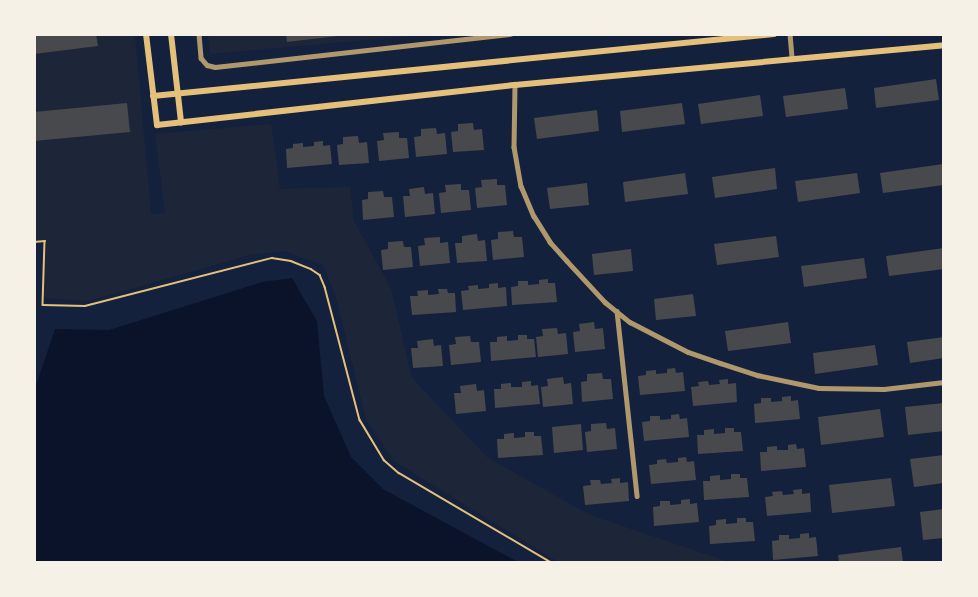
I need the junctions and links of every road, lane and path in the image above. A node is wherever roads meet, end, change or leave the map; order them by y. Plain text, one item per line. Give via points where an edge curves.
1 (146, 34) edge
2 (171, 34) edge
3 (199, 34) edge
4 (510, 34) edge
5 (774, 34) edge
6 (790, 34) edge
7 (944, 45) edge
8 (792, 59) junction
9 (515, 85) junction
10 (178, 92) junction
11 (153, 96) junction
12 (181, 122) junction
13 (34, 242) edge
14 (617, 310) junction
15 (944, 382) edge
16 (637, 496) dead end
17 (551, 562) edge

1 - 11 main road
2 - 10 main road
3 - 4 street via 201,58 215,67
5 - 10 main road
6 - 8 street
7 - 8 main road
8 - 9 main road
9 - 12 main road
9 - 14 street via 514,147 521,186 530,206 550,242
10 - 11 main road
10 - 12 main road
11 - 12 main road via 156,125
13 - 17 path via 45,241 43,304 85,306 272,258 311,269 320,275 325,287 360,420 384,460 399,473
14 - 15 street via 688,352 757,375 846,390
14 - 16 street

